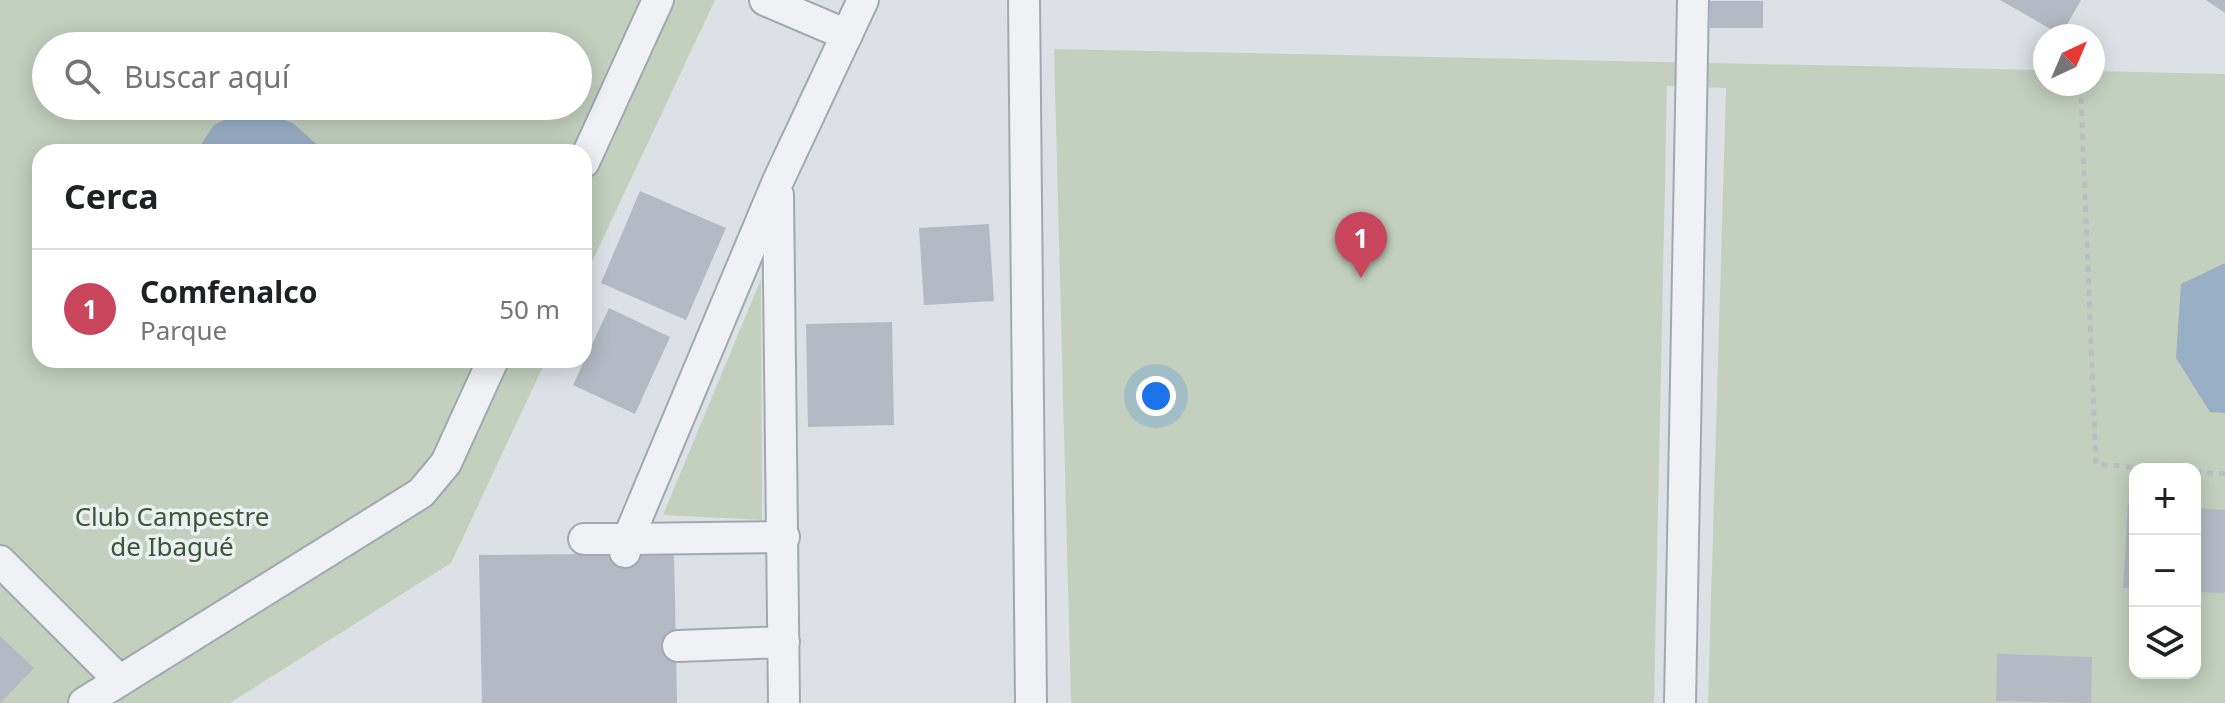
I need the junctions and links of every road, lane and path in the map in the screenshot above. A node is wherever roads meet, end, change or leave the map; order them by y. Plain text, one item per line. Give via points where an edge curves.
1 (658, 0) edge
2 (863, 0) edge
3 (1024, 0) edge
4 (775, 2) edge
5 (1692, 14) edge
6 (847, 35) junction
7 (2081, 98) dead end
8 (592, 144) edge
9 (778, 181) junction
10 (489, 368) edge
11 (2129, 467) edge
12 (2201, 472) edge
13 (2225, 474) edge
14 (784, 537) junction
15 (584, 539) dead end
16 (627, 546) junction
17 (0, 561) edge
18 (784, 642) junction
19 (678, 646) dead end
20 (119, 680) junction
21 (84, 703) edge
22 (784, 703) edge
23 (1031, 703) edge
24 (1680, 703) edge

1 - 8 street
2 - 6 street
3 - 23 street
4 - 6 street
5 - 24 street
6 - 9 street
7 - 11 path via 2096,464
9 - 14 street
9 - 16 street
10 - 20 street via 446,463 421,493
12 - 13 path
14 - 16 street
14 - 18 street
15 - 16 street
17 - 20 street
18 - 19 street
18 - 22 street
20 - 21 street

